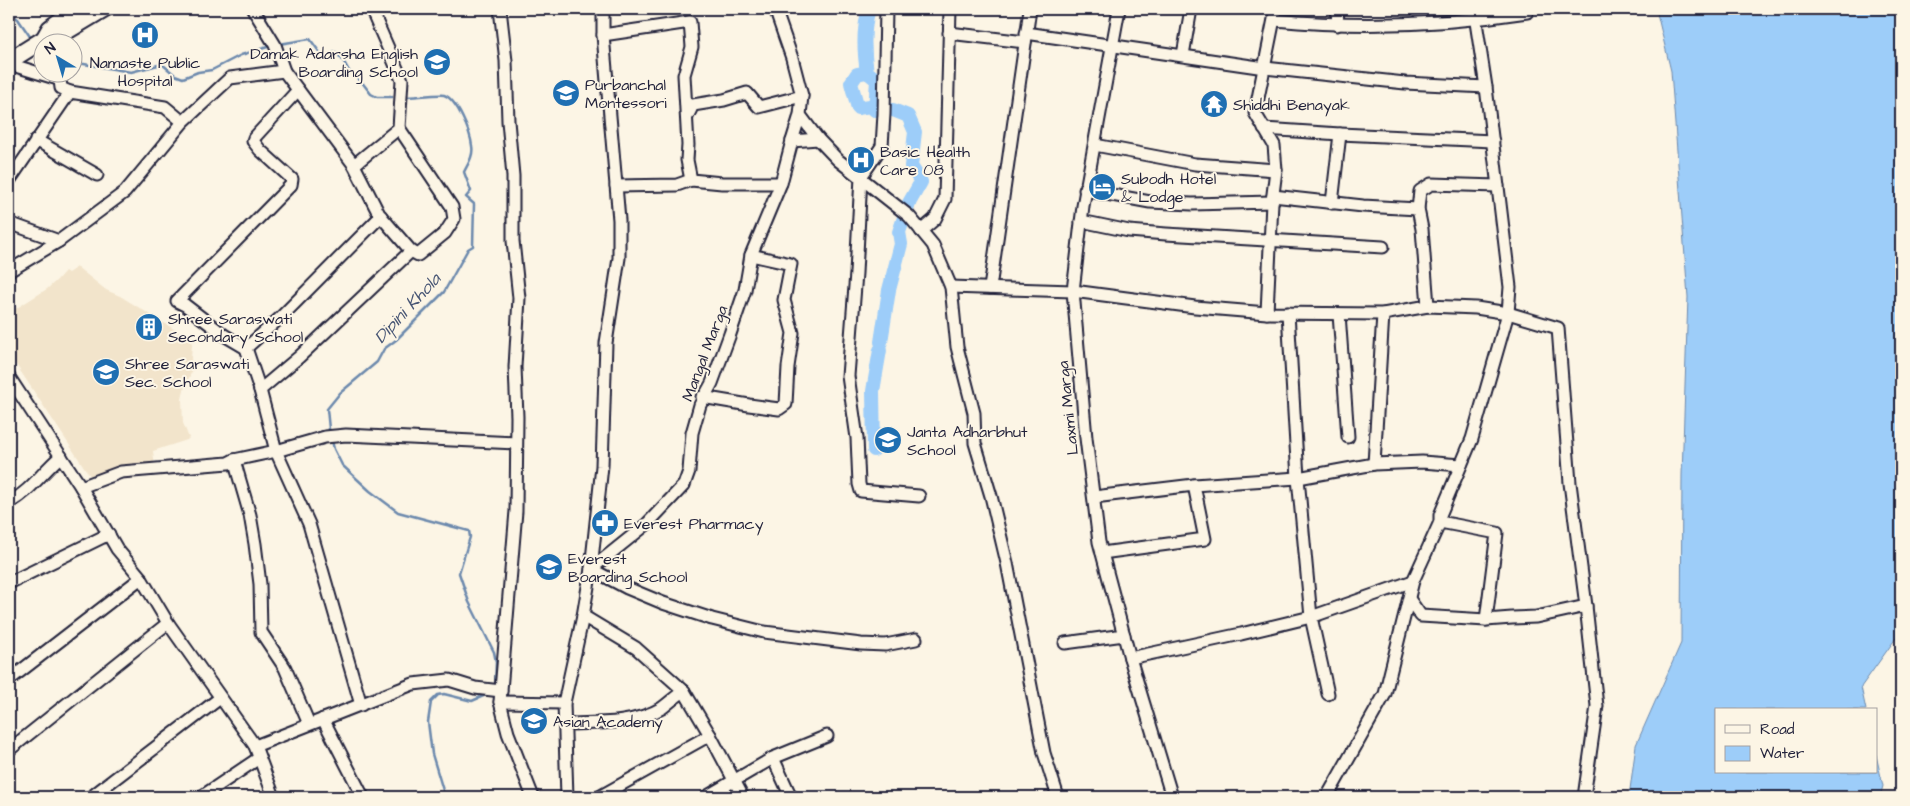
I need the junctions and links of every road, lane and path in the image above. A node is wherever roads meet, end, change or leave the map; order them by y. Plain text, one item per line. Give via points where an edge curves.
1 (71, 9) edge
2 (92, 9) edge
3 (108, 9) edge
4 (252, 9) edge
5 (373, 9) edge
6 (500, 9) edge
7 (602, 9) edge
8 (775, 9) edge
9 (886, 9) edge
10 (950, 9) edge
11 (1030, 9) edge
12 (1118, 9) edge
13 (1191, 9) edge
14 (1338, 9) edge
15 (1527, 12) dead end
16 (1275, 15) edge
17 (1475, 15) edge
18 (1337, 25) junction
19 (47, 32) edge
20 (60, 32) edge
21 (65, 32) edge
22 (949, 32) junction
23 (603, 35) junction
24 (1025, 37) junction
25 (1111, 45) junction
26 (32, 50) edge
27 (1183, 55) junction
28 (9, 63) edge
29 (1265, 68) junction
30 (284, 71) junction
31 (1486, 87) junction
32 (298, 90) junction
33 (70, 92) junction
34 (802, 96) junction
35 (800, 116) junction
36 (686, 120) junction
37 (184, 122) junction
38 (399, 128) junction
39 (1264, 128) junction
40 (1340, 134) junction
41 (36, 140) junction
42 (818, 140) junction
43 (792, 141) junction
44 (1493, 141) junction
45 (1095, 145) junction
46 (354, 164) junction
47 (1276, 170) junction
48 (97, 175) dead end
49 (861, 177) junction
50 (9, 180) edge
51 (691, 180) junction
52 (781, 182) junction
53 (616, 186) junction
54 (1498, 186) junction
55 (1085, 190) junction
56 (1272, 199) junction
57 (1332, 203) junction
58 (1418, 209) junction
59 (381, 216) junction
60 (1081, 221) junction
61 (9, 223) edge
62 (922, 231) junction
63 (59, 241) junction
64 (1271, 241) junction
65 (1384, 247) dead end
66 (411, 251) junction
67 (751, 255) junction
68 (9, 271) edge
69 (951, 286) junction
70 (990, 288) junction
71 (1073, 291) junction
72 (1428, 306) junction
73 (1267, 313) junction
74 (1288, 313) junction
75 (1508, 313) junction
76 (1340, 314) junction
77 (1383, 314) junction
78 (246, 348) junction
79 (9, 377) edge
80 (260, 390) junction
81 (702, 397) junction
82 (1348, 437) dead end
83 (516, 443) junction
84 (276, 451) junction
85 (61, 456) junction
86 (234, 460) junction
87 (1374, 464) junction
88 (1461, 465) junction
89 (1298, 478) junction
90 (1194, 485) junction
91 (81, 487) junction
92 (918, 496) dead end
93 (1094, 497) junction
94 (9, 503) edge
95 (1440, 522) junction
96 (109, 534) junction
97 (1102, 553) junction
98 (591, 569) junction
99 (141, 578) junction
100 (1413, 581) junction
101 (9, 583) edge
102 (1409, 599) junction
103 (1586, 606) junction
104 (584, 616) junction
105 (1311, 616) junction
106 (1486, 620) junction
107 (168, 623) junction
108 (1124, 635) junction
109 (916, 640) dead end
110 (1065, 642) dead end
111 (1130, 658) junction
112 (9, 680) edge
113 (684, 691) junction
114 (1328, 694) dead end
115 (501, 696) junction
116 (220, 698) junction
117 (564, 703) junction
118 (361, 705) junction
119 (323, 719) junction
120 (309, 724) junction
121 (565, 724) junction
122 (710, 735) junction
123 (828, 736) dead end
124 (255, 746) junction
125 (9, 750) edge
126 (259, 758) junction
127 (773, 758) junction
128 (734, 780) junction
129 (91, 797) edge
130 (201, 797) edge
131 (274, 797) edge
132 (363, 797) edge
133 (533, 797) edge
134 (567, 797) edge
135 (599, 797) edge
136 (706, 797) edge
137 (743, 797) edge
138 (791, 797) edge
139 (1058, 797) edge
140 (1172, 797) edge
141 (1327, 797) edge
142 (1584, 797) edge

1 - 19 street via 48,27
2 - 20 highway
3 - 21 street
4 - 30 street via 274,46
5 - 38 street via 402,80
6 - 83 street via 506,61 513,176 513,241 519,298 515,367
7 - 23 street
8 - 34 street
9 - 49 street via 882,146
10 - 22 street
11 - 24 street
12 - 25 street, Laxmi Marga
13 - 27 street
14 - 18 street
15 - 17 street
16 - 18 street
16 - 29 street
17 - 18 street
17 - 31 street
22 - 24 street
22 - 62 street via 944,199 935,219
23 - 36 street via 690,22 692,47 684,75
23 - 53 street
24 - 25 street
24 - 70 street
25 - 27 street
25 - 45 street, Laxmi Marga
26 - 28 highway
27 - 29 street
28 - 33 street via 58,79 61,88
29 - 31 street via 1404,83
29 - 39 street via 1255,113
30 - 32 street
30 - 37 street via 230,78
31 - 44 street
32 - 46 street
32 - 78 street via 253,141 292,179 291,185 177,301
33 - 37 street via 165,106
33 - 41 street
34 - 35 street, Mangal Marga
34 - 36 street via 759,107 747,93 693,105
35 - 42 street
35 - 43 street, Mangal Marga
36 - 51 street
37 - 63 street via 125,192
38 - 46 street
38 - 66 street via 452,207 454,218 444,233 418,255
39 - 40 street
39 - 47 street via 1274,145
40 - 44 street
40 - 57 street
41 - 48 street
41 - 50 street
42 - 43 street
42 - 49 street
43 - 52 street, Mangal Marga
44 - 54 street
45 - 47 street via 1196,164
45 - 55 street, Laxmi Marga
46 - 59 street
47 - 56 street
49 - 62 street
49 - 92 street via 848,376 857,438 859,484 861,491
51 - 52 street
51 - 53 street via 677,185
52 - 67 street, Mangal Marga
53 - 98 street via 619,258 606,343 602,466
54 - 58 street via 1432,184 1420,191
54 - 75 street via 1510,287
55 - 56 street via 1150,202 1192,204
55 - 60 street, Laxmi Marga
56 - 57 street
56 - 64 street
57 - 58 street
58 - 72 street
59 - 66 street
59 - 78 street
60 - 64 street via 1129,231
60 - 71 street, Laxmi Marga
61 - 63 street
62 - 69 street via 933,245
63 - 68 street
64 - 65 street
64 - 73 street
66 - 80 street
67 - 81 street, Mangal Marga via 745,290 712,383
67 - 81 street via 791,264 784,300 793,334 786,404 779,408
69 - 70 street
69 - 139 street via 957,348 974,414 975,443 1007,563 1044,754
70 - 71 street
71 - 73 street
71 - 93 street, Laxmi Marga
72 - 75 street
72 - 77 street
73 - 74 street
74 - 76 street
74 - 89 street
75 - 88 street via 1472,439
75 - 103 street via 1558,328 1570,483
76 - 77 street
76 - 82 street
77 - 87 street
78 - 80 street
79 - 85 street
80 - 84 street
81 - 98 street, Mangal Marga via 684,484 647,524
83 - 84 street via 346,435 325,436
83 - 115 street via 515,520
84 - 86 street
84 - 118 street via 309,524
85 - 91 street
85 - 94 street via 25,493
86 - 91 street via 121,472
86 - 120 street via 255,544 261,632 285,668
87 - 88 street via 1422,462
87 - 89 street
88 - 95 street
89 - 90 street
89 - 105 street
90 - 93 street
90 - 97 street via 1205,539
91 - 96 street
93 - 97 street, Laxmi Marga
95 - 100 street
95 - 106 street via 1496,533
96 - 99 street
96 - 101 street
97 - 108 street, Laxmi Marga
98 - 104 street
98 - 109 street via 663,602 764,632 861,644 885,645
99 - 107 street
99 - 112 street
100 - 102 street
100 - 105 street
102 - 106 street via 1421,616
102 - 141 street via 1385,694
103 - 106 street via 1536,616
103 - 142 street via 1597,706
104 - 113 street via 636,648
104 - 117 street
105 - 111 street
105 - 114 street
107 - 116 street
107 - 125 street
108 - 110 street
108 - 111 street, Laxmi Marga
111 - 140 street, Laxmi Marga
113 - 121 street via 661,708 638,717 616,722
113 - 122 street
115 - 117 street
115 - 118 street via 449,680 413,684
115 - 133 street via 508,733
116 - 124 street
116 - 129 street
117 - 121 street
118 - 119 street
119 - 120 street
119 - 132 street
120 - 124 street
121 - 134 street
122 - 128 street
122 - 135 street
123 - 127 street
124 - 126 street
126 - 130 street
126 - 131 street
127 - 128 street
127 - 138 street
128 - 136 street
128 - 137 street

